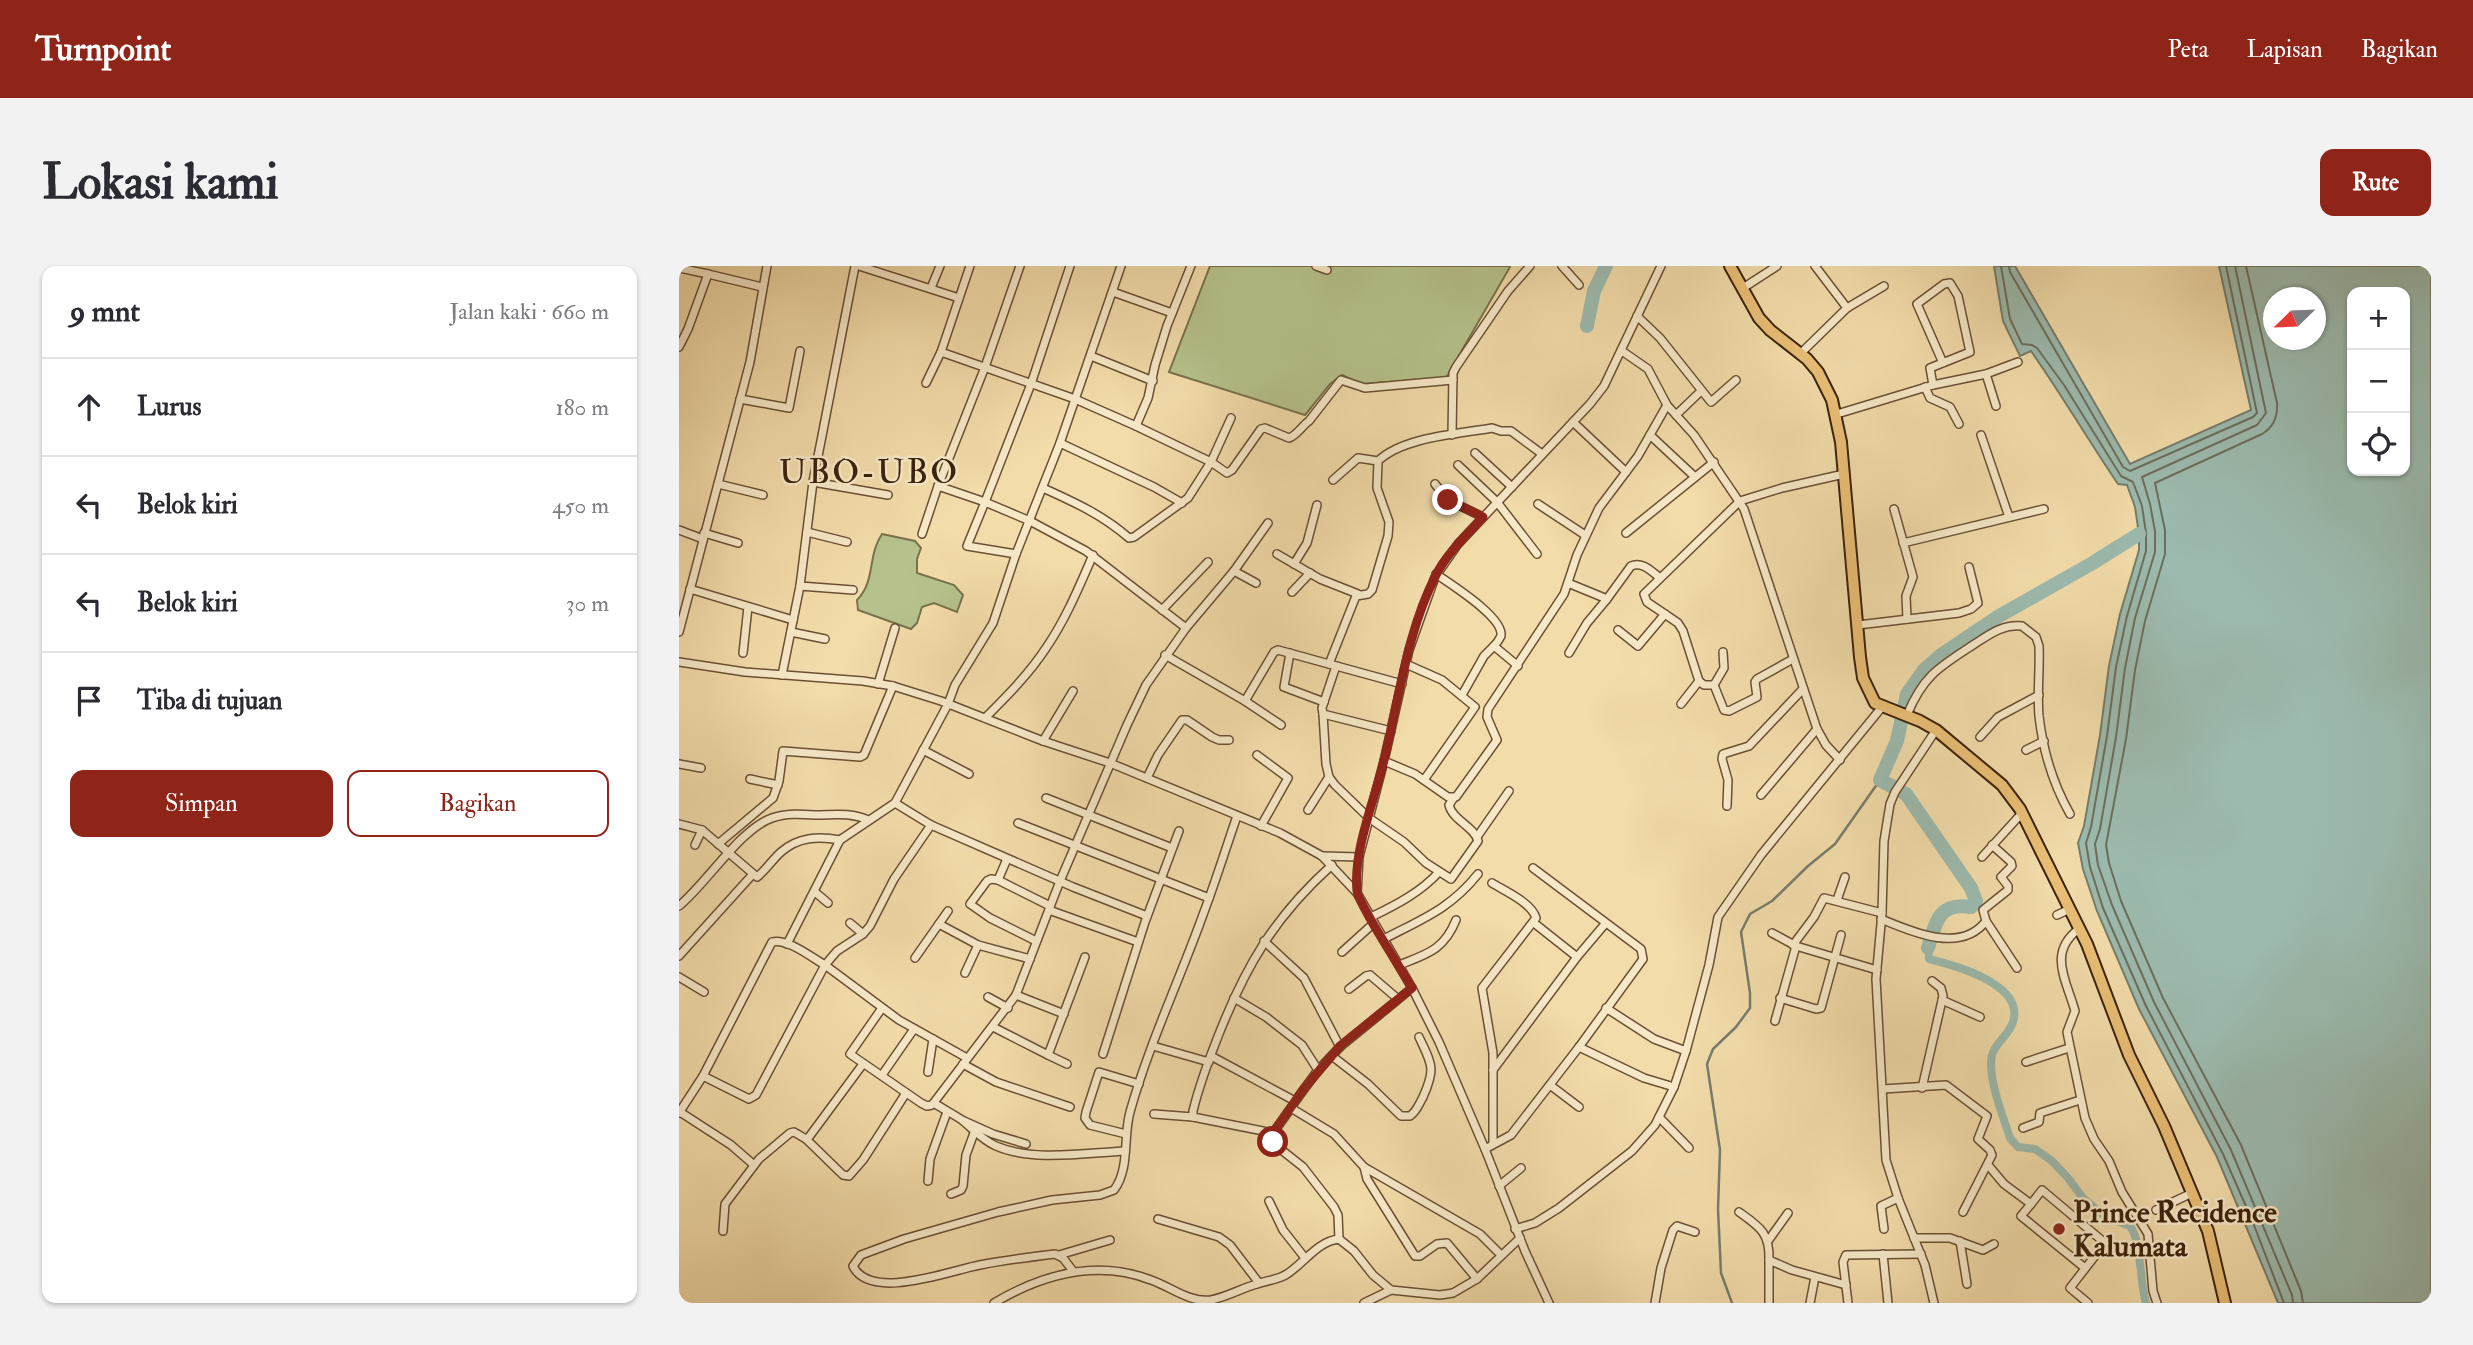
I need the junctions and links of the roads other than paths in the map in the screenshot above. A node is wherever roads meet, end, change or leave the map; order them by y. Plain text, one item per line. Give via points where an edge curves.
1 (767, 266) edge
2 (857, 266) edge
3 (940, 266) edge
4 (970, 266) edge
5 (1020, 266) edge
6 (1070, 266) edge
7 (1121, 266) edge
8 (1315, 266) edge
9 (1530, 266) edge
10 (1562, 266) edge
11 (1661, 266) edge
12 (1730, 266) edge
13 (1777, 266) edge
14 (1815, 266) edge
15 (1188, 267) edge
16 (679, 268) edge
17 (1327, 270) dead end
18 (708, 274) junction
19 (1579, 285) dead end
20 (1884, 286) dead end
21 (762, 287) junction
22 (931, 288) junction
23 (1742, 288) junction
24 (1113, 292) junction
25 (959, 298) junction
26 (1847, 308) junction
27 (1172, 313) junction
28 (1637, 316) junction
29 (679, 347) edge
30 (800, 351) dead end
31 (1622, 351) junction
32 (941, 352) junction
33 (1800, 354) junction
34 (1091, 356) junction
35 (2018, 362) dead end
36 (1943, 363) junction
37 (985, 368) junction
38 (1986, 374) junction
39 (1736, 380) dead end
40 (1153, 381) junction
41 (1453, 382) junction
42 (926, 383) dead end
43 (1031, 384) junction
44 (1929, 386) junction
45 (1700, 392) junction
46 (740, 399) junction
47 (1075, 399) junction
48 (1667, 405) junction
49 (1996, 406) dead end
50 (1836, 414) junction
51 (1676, 415) junction
52 (1231, 418) dead end
53 (1573, 422) junction
54 (1959, 424) dead end
55 (1136, 426) junction
56 (1452, 435) junction
57 (1650, 435) junction
58 (1981, 435) dead end
59 (1060, 443) junction
60 (1475, 453) dead end
61 (1542, 454) junction
62 (1378, 461) junction
63 (1211, 462) junction
64 (1714, 462) junction
65 (1458, 465) dead end
66 (1626, 472) junction
67 (1844, 474) junction
68 (1695, 477) junction
69 (1333, 480) dead end
70 (813, 482) junction
71 (718, 484) junction
72 (1435, 484) dead end
73 (938, 486) junction
74 (1511, 486) junction
75 (1043, 488) junction
76 (763, 495) dead end
77 (888, 495) dead end
78 (1740, 501) junction
79 (985, 502) junction
80 (1497, 502) junction
81 (1182, 503) junction
82 (1538, 504) dead end
83 (1317, 505) dead end
84 (1894, 509) dead end
85 (2044, 509) dead end
86 (1483, 517) junction
87 (2009, 517) junction
88 (1030, 521) junction
89 (1268, 523) dead end
90 (679, 530) edge
91 (807, 532) junction
92 (1626, 533) dead end
93 (922, 534) dead end
94 (1585, 535) junction
95 (704, 536) junction
96 (847, 542) dead end
97 (738, 543) dead end
98 (1903, 543) junction
99 (1016, 554) junction
100 (1277, 554) dead end
101 (1537, 554) dead end
102 (1093, 555) junction
103 (1208, 562) dead end
104 (1294, 564) junction
105 (1969, 567) dead end
106 (1234, 571) junction
107 (1310, 573) junction
108 (1436, 574) junction
109 (1659, 577) junction
110 (1256, 583) dead end
111 (1569, 583) junction
112 (800, 586) junction
113 (690, 589) junction
114 (853, 590) dead end
115 (1292, 592) dead end
116 (1358, 594) junction
117 (1607, 599) junction
118 (748, 607) junction
119 (1162, 610) junction
120 (682, 611) edge
121 (1665, 614) junction
122 (1907, 619) junction
123 (793, 620) junction
124 (1858, 625) junction
125 (895, 628) dead end
126 (1186, 628) junction
127 (1618, 630) dead end
128 (679, 632) edge
129 (791, 632) junction
130 (825, 639) dead end
131 (1495, 646) junction
132 (1723, 652) dead end
133 (743, 653) dead end
134 (1290, 653) junction
135 (1569, 653) dead end
136 (1165, 656) junction
137 (1793, 659) junction
138 (679, 662) edge
139 (1406, 664) junction
140 (1333, 665) junction
141 (1518, 666) junction
142 (782, 674) junction
143 (1699, 681) junction
144 (878, 684) junction
145 (1402, 684) junction
146 (1714, 685) junction
147 (893, 686) junction
148 (1802, 690) junction
149 (1073, 691) dead end
150 (1462, 695) junction
151 (2039, 695) junction
152 (1245, 701) junction
153 (1324, 702) junction
154 (948, 704) junction
155 (1681, 704) dead end
156 (1882, 707) junction
157 (1902, 713) junction
158 (1323, 714) junction
159 (985, 718) junction
160 (1281, 725) dead end
161 (1817, 729) junction
162 (1936, 730) junction
163 (1391, 731) junction
164 (1980, 737) dead end
165 (1229, 740) dead end
166 (2044, 741) junction
167 (1047, 743) junction
168 (923, 750) junction
169 (2026, 750) dead end
170 (1257, 755) dead end
171 (1840, 760) junction
172 (1384, 761) junction
173 (1110, 763) junction
174 (679, 764) edge
175 (701, 768) dead end
176 (969, 774) dead end
177 (1329, 777) junction
178 (1147, 778) junction
179 (750, 779) dead end
180 (1424, 780) junction
181 (778, 785) junction
182 (1509, 791) dead end
183 (1762, 795) dead end
184 (1046, 798) dead end
185 (1453, 799) junction
186 (895, 803) junction
187 (1727, 806) dead end
188 (1308, 810) dead end
189 (2022, 813) junction
190 (2070, 814) dead end
191 (1089, 815) junction
192 (1237, 816) junction
193 (1369, 818) junction
194 (868, 820) junction
195 (1017, 823) dead end
196 (679, 824) edge
197 (931, 825) junction
198 (1261, 825) junction
199 (702, 830) junction
200 (1179, 831) dead end
201 (1478, 837) junction
202 (840, 840) junction
203 (695, 845) dead end
204 (719, 845) junction
205 (1992, 845) junction
206 (1077, 846) junction
207 (1172, 848) junction
208 (728, 853) junction
209 (1322, 856) junction
210 (1359, 857) junction
211 (1982, 857) dead end
212 (1007, 859) junction
213 (1332, 865) junction
214 (1533, 867) dead end
215 (1439, 872) junction
216 (753, 874) junction
217 (1478, 874) dead end
218 (1845, 877) dead end
219 (1160, 879) junction
220 (998, 880) junction
221 (1060, 881) junction
222 (1492, 883) dead end
223 (814, 892) junction
224 (1357, 893) junction
225 (1209, 898) junction
226 (1837, 900) junction
227 (828, 903) dead end
228 (679, 906) edge
229 (1049, 908) junction
230 (2070, 909) junction
231 (948, 911) dead end
232 (2057, 915) dead end
233 (1147, 916) junction
234 (1882, 916) junction
235 (1373, 920) junction
236 (1456, 920) dead end
237 (1986, 920) junction
238 (849, 923) dead end
239 (1534, 923) junction
240 (939, 924) junction
241 (1605, 924) junction
242 (2080, 928) junction
243 (1772, 933) dead end
244 (863, 934) junction
245 (1842, 935) dead end
246 (1384, 939) junction
247 (1036, 941) junction
248 (1138, 942) junction
249 (1264, 942) junction
250 (787, 944) junction
251 (978, 945) junction
252 (1794, 945) junction
253 (1342, 952) dead end
254 (679, 956) edge
255 (1085, 957) dead end
256 (1577, 957) junction
257 (915, 958) dead end
258 (1836, 958) junction
259 (1030, 959) junction
260 (825, 965) junction
261 (1399, 965) junction
262 (2017, 968) dead end
263 (1877, 970) junction
264 (965, 973) dead end
265 (679, 977) edge
266 (1932, 981) dead end
267 (1412, 988) junction
268 (1349, 989) dead end
269 (704, 992) dead end
270 (1016, 995) junction
271 (988, 998) dead end
272 (1234, 998) junction
273 (1780, 998) junction
274 (1398, 999) junction
275 (1942, 1000) junction
276 (882, 1008) junction
277 (1007, 1008) junction
278 (1606, 1008) junction
279 (1064, 1014) junction
280 (1980, 1017) dead end
281 (1775, 1021) dead end
282 (993, 1027) junction
283 (914, 1029) junction
284 (1419, 1037) dead end
285 (933, 1039) junction
286 (1153, 1046) junction
287 (1340, 1046) junction
288 (1579, 1047) junction
289 (2069, 1048) junction
290 (1686, 1051) junction
291 (1103, 1054) dead end
292 (1048, 1055) junction
293 (1332, 1056) junction
294 (1210, 1059) junction
295 (965, 1060) junction
296 (2027, 1062) dead end
297 (863, 1064) junction
298 (1067, 1064) dead end
299 (1318, 1070) junction
300 (1493, 1071) junction
301 (928, 1072) dead end
302 (703, 1076) junction
303 (882, 1076) junction
304 (1139, 1084) junction
305 (1550, 1085) junction
306 (1674, 1087) junction
307 (1922, 1088) junction
308 (1883, 1089) junction
309 (906, 1093) junction
310 (2080, 1100) junction
311 (934, 1104) junction
312 (1293, 1104) junction
313 (1070, 1107) dead end
314 (1579, 1107) dead end
315 (679, 1112) edge
316 (947, 1112) junction
317 (1154, 1114) dead end
318 (1193, 1117) junction
319 (1659, 1117) junction
320 (961, 1119) junction
321 (2024, 1128) dead end
322 (974, 1133) junction
323 (1273, 1133) junction
324 (1126, 1134) junction
325 (806, 1139) junction
326 (1026, 1144) dead end
327 (1493, 1144) junction
328 (1689, 1148) dead end
329 (1485, 1149) junction
330 (1125, 1151) junction
331 (754, 1165) junction
332 (1988, 1165) junction
333 (1364, 1167) junction
334 (1521, 1168) dead end
335 (928, 1181) dead end
336 (1499, 1186) junction
337 (2192, 1192) junction
338 (951, 1194) dead end
339 (1898, 1198) junction
340 (1269, 1201) dead end
341 (2031, 1204) junction
342 (2155, 1210) dead end
343 (1739, 1212) dead end
344 (1963, 1212) dead end
345 (1788, 1213) dead end
346 (1158, 1219) dead end
347 (1515, 1229) junction
348 (1884, 1229) dead end
349 (723, 1231) dead end
350 (1695, 1232) dead end
351 (1520, 1238) junction
352 (1914, 1238) junction
353 (1339, 1239) junction
354 (1110, 1240) dead end
355 (1768, 1241) junction
356 (1960, 1241) junction
357 (1994, 1244) dead end
358 (1883, 1254) junction
359 (1921, 1254) junction
360 (1059, 1255) junction
361 (1501, 1255) junction
362 (1305, 1258) junction
363 (1769, 1260) junction
364 (2085, 1268) junction
365 (1073, 1271) junction
366 (1815, 1277) junction
367 (1477, 1279) junction
368 (1259, 1283) junction
369 (1968, 1284) dead end
370 (1846, 1285) junction
371 (1391, 1290) junction
372 (994, 1303) edge
373 (1364, 1303) edge
374 (1549, 1303) edge
375 (1655, 1303) edge
376 (1769, 1303) edge
377 (1810, 1303) edge
378 (1848, 1303) edge
379 (1888, 1303) edge
380 (1934, 1303) edge
381 (2088, 1303) edge
382 (2157, 1303) edge
383 (2225, 1303) edge

1 - 21 street
2 - 22 street
2 - 70 street
3 - 22 street
4 - 25 street
5 - 37 street
6 - 43 street
7 - 24 street
8 - 17 street
9 - 41 street via 1459,360
10 - 19 street
11 - 28 street
12 - 23 highway
13 - 23 street
14 - 26 street
15 - 27 street
16 - 18 street
18 - 21 street
18 - 29 street
20 - 26 street
21 - 46 street
22 - 25 street
23 - 33 highway via 1764,324
24 - 27 street
24 - 34 street
25 - 32 street
26 - 33 street
27 - 40 street
28 - 31 street
28 - 45 street via 1660,338
30 - 46 street via 789,408
31 - 48 street via 1648,369
31 - 53 street via 1604,386
32 - 37 street
32 - 42 street
33 - 50 highway via 1818,372
34 - 40 street
34 - 47 street
35 - 38 street
36 - 36 street via 1971,352 1958,296 1950,283 1917,304
36 - 44 street via 1930,368
37 - 43 street
37 - 73 street
38 - 44 street
38 - 49 street
39 - 45 street via 1713,402
40 - 55 street
41 - 56 street
41 - 63 street via 1365,388 1341,380 1291,438 1262,429 1229,472
43 - 47 street
43 - 79 street
44 - 50 street
44 - 54 street via 1930,398 1950,407
45 - 51 street
46 - 71 street
47 - 55 street
47 - 59 street
48 - 51 street
48 - 57 street
50 - 67 highway
51 - 64 street
52 - 63 street
53 - 61 street
53 - 66 street
55 - 63 street
56 - 61 street via 1492,428 1511,431
56 - 62 street via 1390,450
57 - 66 street
57 - 68 street
58 - 87 street
59 - 75 street
59 - 81 street
60 - 74 street
61 - 74 street
62 - 69 street via 1358,458
62 - 116 street via 1377,488 1389,522 1388,536 1373,590
63 - 81 street
64 - 68 street
64 - 78 street
65 - 80 street
66 - 94 street
67 - 78 street
67 - 124 highway
68 - 92 street
70 - 77 street
70 - 91 street
71 - 76 street
71 - 95 street
72 - 86 street via 1448,500
73 - 79 street
73 - 93 street
74 - 80 street
75 - 81 street via 1084,507 1129,538
75 - 88 street
78 - 109 street
78 - 137 street
79 - 88 street
79 - 99 street via 967,546
80 - 86 street
80 - 101 street
82 - 94 street
83 - 104 street via 1307,543
84 - 98 street
85 - 87 street
86 - 108 street
87 - 98 street
88 - 99 street
88 - 102 street
89 - 106 street
90 - 95 street
91 - 96 street
91 - 112 street
94 - 111 street
95 - 97 street
95 - 113 street
98 - 122 street via 1913,577 1906,596
99 - 154 street via 993,623
100 - 104 street
102 - 119 street
102 - 159 street via 1046,649
103 - 119 street
104 - 107 street
105 - 122 street via 1976,606 1959,613
106 - 110 street
106 - 126 street
107 - 115 street
107 - 116 street
108 - 131 street via 1492,619 1501,635
108 - 139 street
109 - 117 street via 1635,564
109 - 121 street via 1644,599
111 - 117 street
111 - 141 street
112 - 114 street
112 - 123 street
113 - 118 street
113 - 120 street
116 - 140 street
117 - 135 street
118 - 123 street
118 - 133 street
119 - 126 street
120 - 128 street
121 - 127 street via 1638,646
121 - 143 street via 1683,631
122 - 124 street
123 - 129 street
124 - 156 highway via 1863,678 1875,703
125 - 144 street
126 - 136 street
129 - 130 street
129 - 142 street
131 - 141 street
131 - 150 street via 1484,656
132 - 146 street via 1724,668
134 - 140 street
134 - 152 street via 1274,652
134 - 153 street via 1284,687
136 - 152 street
136 - 173 street via 1146,685
137 - 146 street via 1757,679 1757,697 1729,711 1724,710
137 - 148 street
138 - 142 street
139 - 145 street
139 - 150 street
140 - 145 street
140 - 153 street
141 - 185 street via 1487,713 1495,745
142 - 144 street
143 - 146 street
143 - 155 street
144 - 147 street
145 - 163 street
147 - 154 street
147 - 181 street via 864,755 785,751
148 - 161 street
148 - 187 street via 1749,746 1722,756 1728,780
149 - 167 street
150 - 180 street via 1474,709
151 - 157 street via 2040,659 2035,638 2022,626 2003,626 1935,670
151 - 164 street via 1998,717
151 - 166 street
152 - 160 street
153 - 158 street
154 - 159 street
154 - 168 street
156 - 157 highway
156 - 171 street
157 - 162 highway
158 - 163 street
158 - 177 street
159 - 167 street
161 - 171 street
161 - 183 street
162 - 189 highway via 2002,785
162 - 234 street via 1895,792 1887,815
163 - 172 street
165 - 178 street via 1219,740 1182,720
166 - 169 street
166 - 190 street via 2055,785
167 - 173 street
168 - 176 street
168 - 186 street
170 - 198 street via 1288,778
171 - 290 street via 1761,855 1718,916
172 - 180 street
172 - 193 street
173 - 178 street
173 - 191 street
174 - 175 street
177 - 188 street
177 - 193 street
178 - 192 street
179 - 181 street
180 - 185 street
181 - 204 street via 771,800
182 - 201 street
184 - 191 street
185 - 201 street via 1449,805 1452,813
186 - 194 street
186 - 197 street
189 - 205 street
189 - 230 highway
191 - 206 street
191 - 207 street
192 - 198 street
192 - 225 street
193 - 210 street
193 - 215 street
194 - 202 street
194 - 208 street via 847,814 772,818
195 - 206 street
196 - 199 street
197 - 212 street
197 - 244 street
198 - 209 street
199 - 203 street
199 - 204 street
200 - 207 street
201 - 215 street via 1454,877
202 - 216 street via 809,838 781,852 758,877
202 - 223 street
204 - 208 street
205 - 211 street
205 - 237 street via 2013,866 2001,877 2008,890 1983,909
206 - 219 street
206 - 221 street
207 - 219 street
208 - 216 street
208 - 228 street
209 - 210 street
209 - 213 street
210 - 224 street
212 - 220 street
212 - 221 street
213 - 224 street
213 - 249 street via 1303,890
214 - 241 street
215 - 235 street
216 - 254 street
217 - 246 street via 1444,908
218 - 226 street
219 - 225 street
219 - 233 street
220 - 229 street
220 - 247 street via 987,881 970,904
221 - 229 street
221 - 233 street
222 - 239 street via 1534,912
223 - 227 street
223 - 250 street
224 - 235 street
225 - 286 street
226 - 234 street
226 - 252 street via 1822,900
229 - 247 street
229 - 248 street
230 - 232 street
230 - 242 highway
231 - 240 street
233 - 248 street
234 - 237 street via 1932,937 1969,936
234 - 263 street
235 - 246 street
235 - 253 street
236 - 261 street via 1438,948
237 - 262 street
238 - 244 street
239 - 256 street
239 - 300 street via 1482,988
240 - 251 street
240 - 257 street
241 - 256 street
241 - 278 street via 1643,953
242 - 289 street via 2068,937 2061,956 2075,1011 2067,1032
242 - 337 highway via 2129,1055
243 - 252 street
244 - 260 street
245 - 258 street
246 - 261 street
247 - 259 street
248 - 291 street
249 - 272 street
249 - 287 street via 1304,978
250 - 260 street
250 - 302 street via 776,940 771,944
251 - 259 street
251 - 264 street
252 - 258 street
252 - 273 street
255 - 279 street
256 - 300 street
258 - 263 street
258 - 273 street via 1819,1009
259 - 270 street
260 - 276 street
260 - 302 street via 756,1096 749,1099
261 - 267 street
263 - 308 street
265 - 269 street
266 - 275 street via 1941,988
267 - 274 street
267 - 329 street
268 - 274 street via 1370,975
270 - 277 street
270 - 279 street
271 - 277 street
272 - 294 street
272 - 299 street via 1303,1045
273 - 281 street
274 - 287 street
275 - 280 street
275 - 307 street
276 - 283 street
276 - 297 street via 850,1052
277 - 282 street
278 - 288 street
278 - 290 street via 1654,1039
279 - 292 street
282 - 292 street
282 - 295 street
283 - 285 street
283 - 303 street
284 - 293 street via 1432,1076 1411,1116 1401,1116
285 - 295 street
285 - 301 street
286 - 294 street
286 - 304 street
287 - 293 street
288 - 305 street
288 - 306 street
289 - 296 street
289 - 310 street
290 - 306 street
292 - 298 street
293 - 299 street
294 - 312 street
294 - 318 street
295 - 311 street
295 - 313 street via 996,1082
297 - 303 street
297 - 325 street
299 - 312 street
300 - 327 street
302 - 315 street
303 - 309 street
304 - 324 street
304 - 324 street via 1099,1072 1086,1111 1090,1125
305 - 314 street
305 - 327 street via 1511,1135
306 - 319 street
307 - 308 street
307 - 332 street via 1946,1085 1983,1112 1987,1119 1977,1139 1991,1152
308 - 339 street via 1886,1160
309 - 311 street via 927,1106
309 - 325 street via 849,1176
310 - 321 street via 2043,1112 2039,1122
310 - 382 street via 2088,1128 2148,1234
311 - 316 street
312 - 323 street
312 - 333 street via 1333,1134
315 - 331 street
316 - 320 street
316 - 335 street via 930,1159
317 - 318 street
318 - 323 street
319 - 328 street
319 - 347 street via 1632,1152 1611,1169 1547,1217
320 - 322 street
320 - 326 street
322 - 330 street via 998,1147 1038,1155
322 - 338 street via 963,1186
323 - 353 street via 1273,1144 1303,1167 1327,1196 1338,1215
324 - 330 street
325 - 331 street via 790,1133
327 - 329 street
329 - 336 street
330 - 360 street via 1121,1177 1107,1193 1052,1200 952,1225 886,1244 860,1255 853,1266 873,1281 900,1283 1012,1259
331 - 349 street via 725,1204
332 - 341 street
332 - 344 street
333 - 361 street via 1480,1234
333 - 367 street via 1415,1256 1447,1243
334 - 336 street
336 - 347 street
337 - 342 street
337 - 383 highway via 2208,1231
339 - 348 street via 1881,1206
339 - 352 street
340 - 362 street via 1283,1230
341 - 364 street via 2021,1216
341 - 364 street via 2042,1191 2105,1243
343 - 355 street via 1756,1224
345 - 355 street
346 - 368 street via 1219,1237
347 - 351 street
350 - 375 street via 1678,1226 1673,1230
351 - 361 street
351 - 374 street
352 - 356 street
352 - 359 street
353 - 362 street
353 - 371 street
354 - 360 street
355 - 363 street
356 - 357 street via 1983,1250
356 - 369 street
358 - 359 street
358 - 370 street via 1846,1255
358 - 379 street
359 - 380 street
360 - 365 street
361 - 367 street
362 - 368 street via 1284,1276
363 - 366 street
363 - 376 street
364 - 381 street via 2070,1288
365 - 368 street via 1125,1272 1204,1300
365 - 372 street via 1024,1287
366 - 370 street
366 - 377 street
367 - 371 street via 1440,1295
370 - 378 street
371 - 373 street

